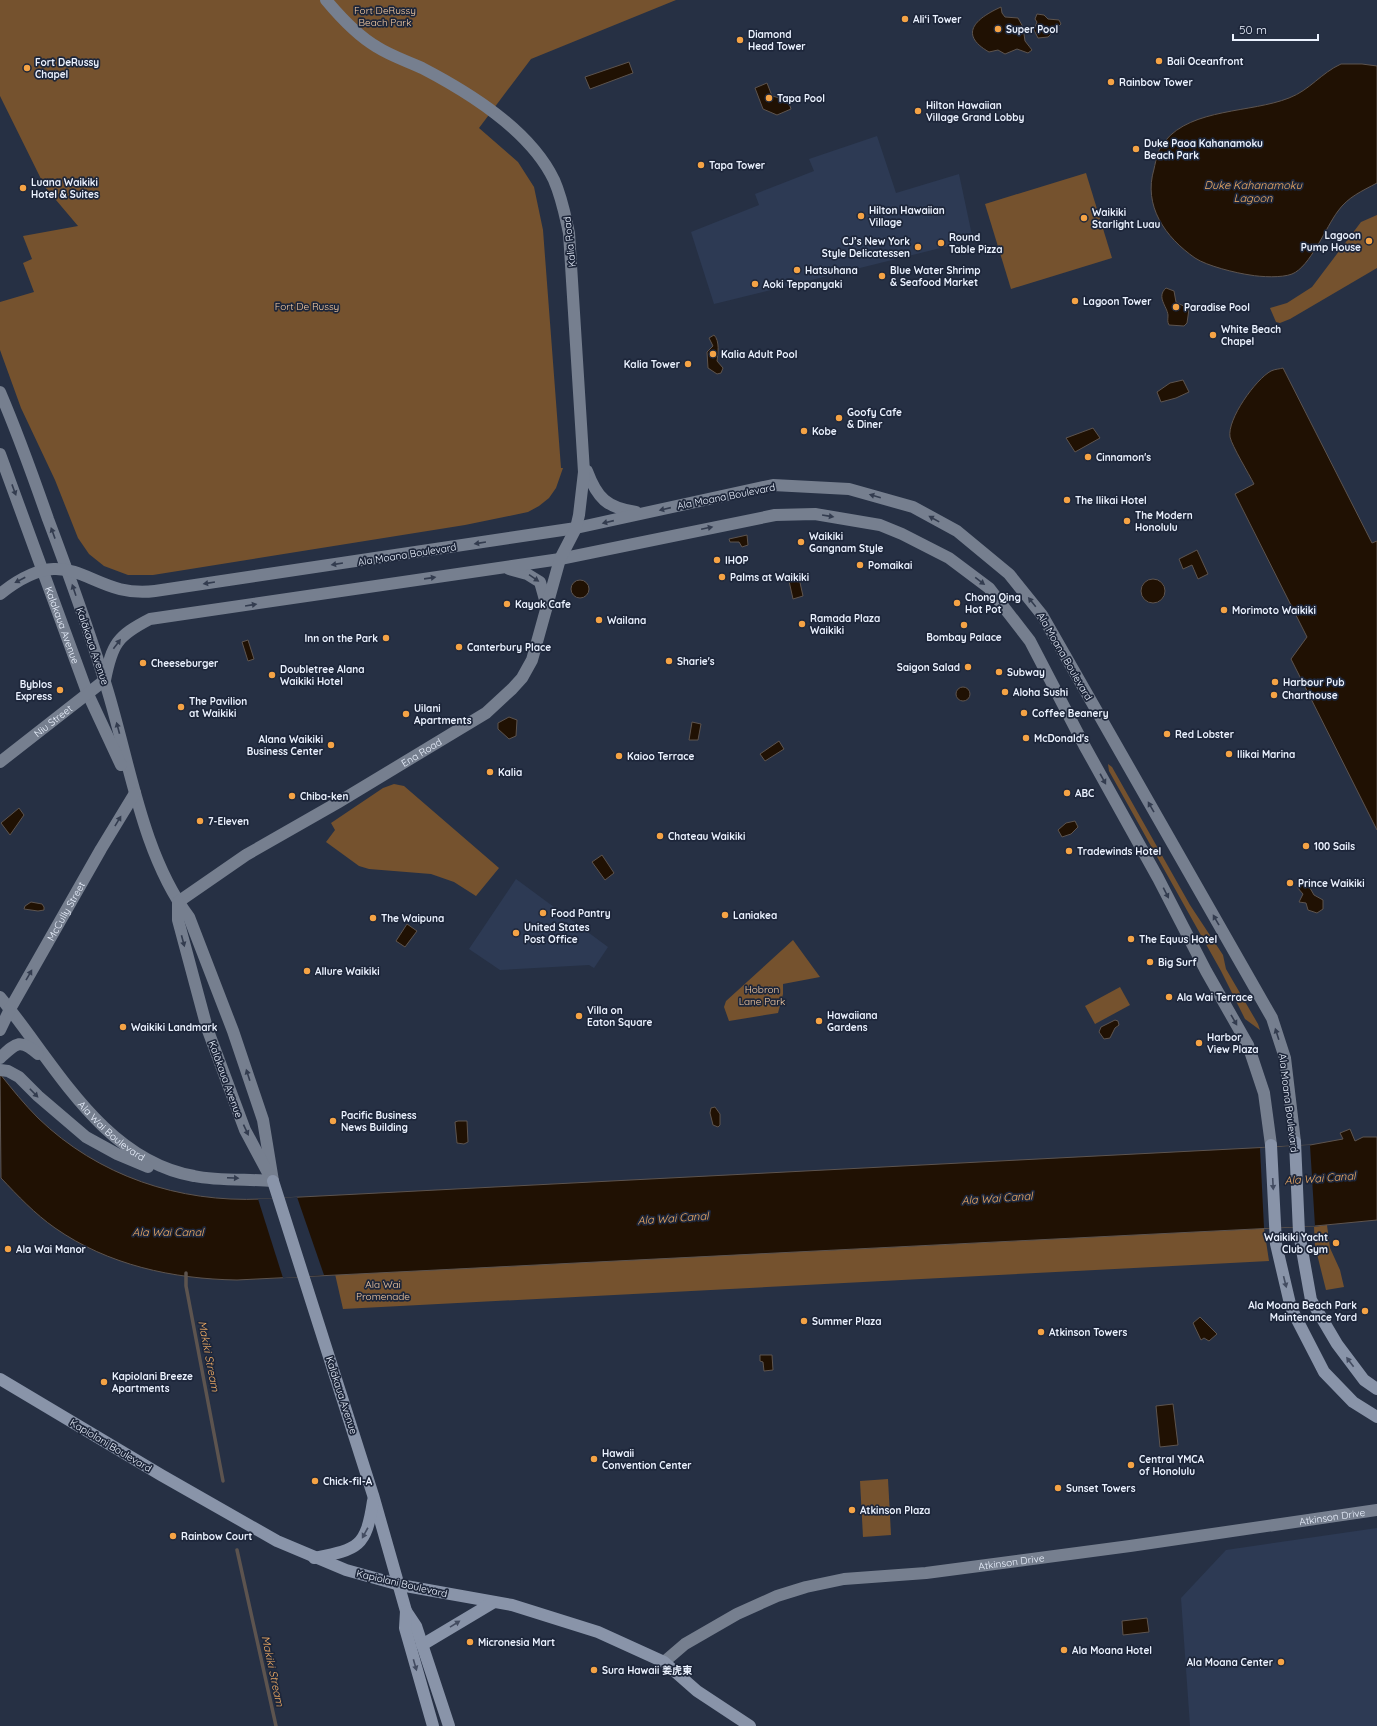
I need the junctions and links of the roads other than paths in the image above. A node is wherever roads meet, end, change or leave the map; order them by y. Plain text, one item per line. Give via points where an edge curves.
1 (326, 0) edge
2 (0, 392) edge
3 (0, 454) edge
4 (583, 462) junction
5 (646, 513) junction
6 (576, 528) junction
7 (560, 559) junction
8 (502, 568) junction
9 (43, 570) junction
10 (67, 570) junction
11 (0, 594) edge
12 (547, 608) junction
13 (105, 680) junction
14 (87, 692) junction
15 (0, 762) edge
16 (135, 793) junction
17 (178, 902) junction
18 (0, 996) edge
19 (10, 1009) junction
20 (0, 1030) edge
21 (0, 1058) edge
22 (52, 1067) junction
23 (2, 1070) edge
24 (194, 1177) junction
25 (273, 1181) junction
26 (0, 1379) edge
27 (1377, 1389) edge
28 (1377, 1417) edge
29 (373, 1496) junction
30 (1377, 1510) edge
31 (314, 1558) junction
32 (400, 1584) junction
33 (494, 1602) junction
34 (406, 1611) junction
35 (422, 1645) junction
36 (664, 1662) junction
37 (433, 1726) edge
38 (449, 1726) edge
39 (750, 1726) edge

1 - 4 main road, Kalia Road via 355,31 377,47 441,79 506,121 532,147 547,168 560,196 570,233
10 -> 2 main road, Kalākaua Avenue
3 -> 9 main road, Kalakaua Avenue
4 - 5 main road via 592,485 606,503 619,510
4 - 6 main road, Kalia Road via 584,483
5 -> 6 main road, Ala Moana Boulevard
27 -> 5 main road, Ala Moana Boulevard via 1364,1380 1337,1344 1311,1300 1299,1233 1295,1142 1285,1058 1272,1018 1042,615 1009,574 958,532 912,507 849,489 773,485
6 - 7 main road, Ena Road
6 -> 10 main road, Ala Moana Boulevard via 148,592 125,590
7 - 8 main road
7 - 12 main road, Ena Road
7 -> 28 main road via 774,515 815,514 880,525 902,534 949,558 989,588 1030,641 1248,1045 1264,1093 1276,1244 1291,1308 1324,1372 1353,1402
8 -> 12 main road via 527,574 540,582
13 -> 8 main road via 109,657 117,643 128,631 150,620
9 - 10 main road, Ala Moana Boulevard
9 -> 11 main road via 12,584
9 - 14 main road, Kalakaua Avenue
13 -> 10 main road, Kalākaua Avenue
12 - 17 main road, Ena Road via 532,660 522,678 499,703 337,803 246,855
13 - 14 main road, Niu Street
16 -> 13 main road, Kalākaua Avenue
14 - 15 main road, Niu Street
14 - 16 main road, Kalakaua Avenue
16 - 17 main road, Kalākaua Avenue via 154,849
19 -> 16 main road, McCully Street
25 -> 17 main road, Kalākaua Avenue via 263,1120 233,1031 188,917
17 -> 25 main road, Kalākaua Avenue via 178,920 207,1028 245,1130
18 - 19 main road, Ala Wai Boulevard
19 - 20 main road, McCully Street
19 - 22 main road, Ala Wai Boulevard
21 - 22 main road via 13,1046 24,1044
22 - 24 main road, Ala Wai Boulevard via 99,1123 120,1142 155,1163
23 -> 24 main road via 19,1077 58,1114 86,1137 102,1146 155,1170
24 -> 25 main road, Ala Wai Boulevard
25 - 29 main road, Kalākaua Avenue
26 - 31 main road, Kapiolani Boulevard via 271,1538
29 -> 31 main road via 368,1527 360,1542 345,1552
29 - 32 main road, Kalākaua Avenue
30 - 36 main road, Atkinson Drive via 926,1573 844,1579 806,1587 777,1596 736,1614 685,1644
31 - 32 main road, Kapiolani Boulevard via 346,1570
32 - 33 main road, Kapiolani Boulevard
32 - 34 main road, Kalākaua Avenue
35 -> 33 main road
33 - 36 main road, Kapiolani Boulevard via 512,1605 598,1632
34 - 35 main road, Kalākaua Avenue via 416,1626
34 -> 37 main road, Kalākaua Avenue via 404,1628
35 - 38 main road, Kalākaua Avenue
36 - 39 main road, Kapiolani Boulevard via 697,1691

